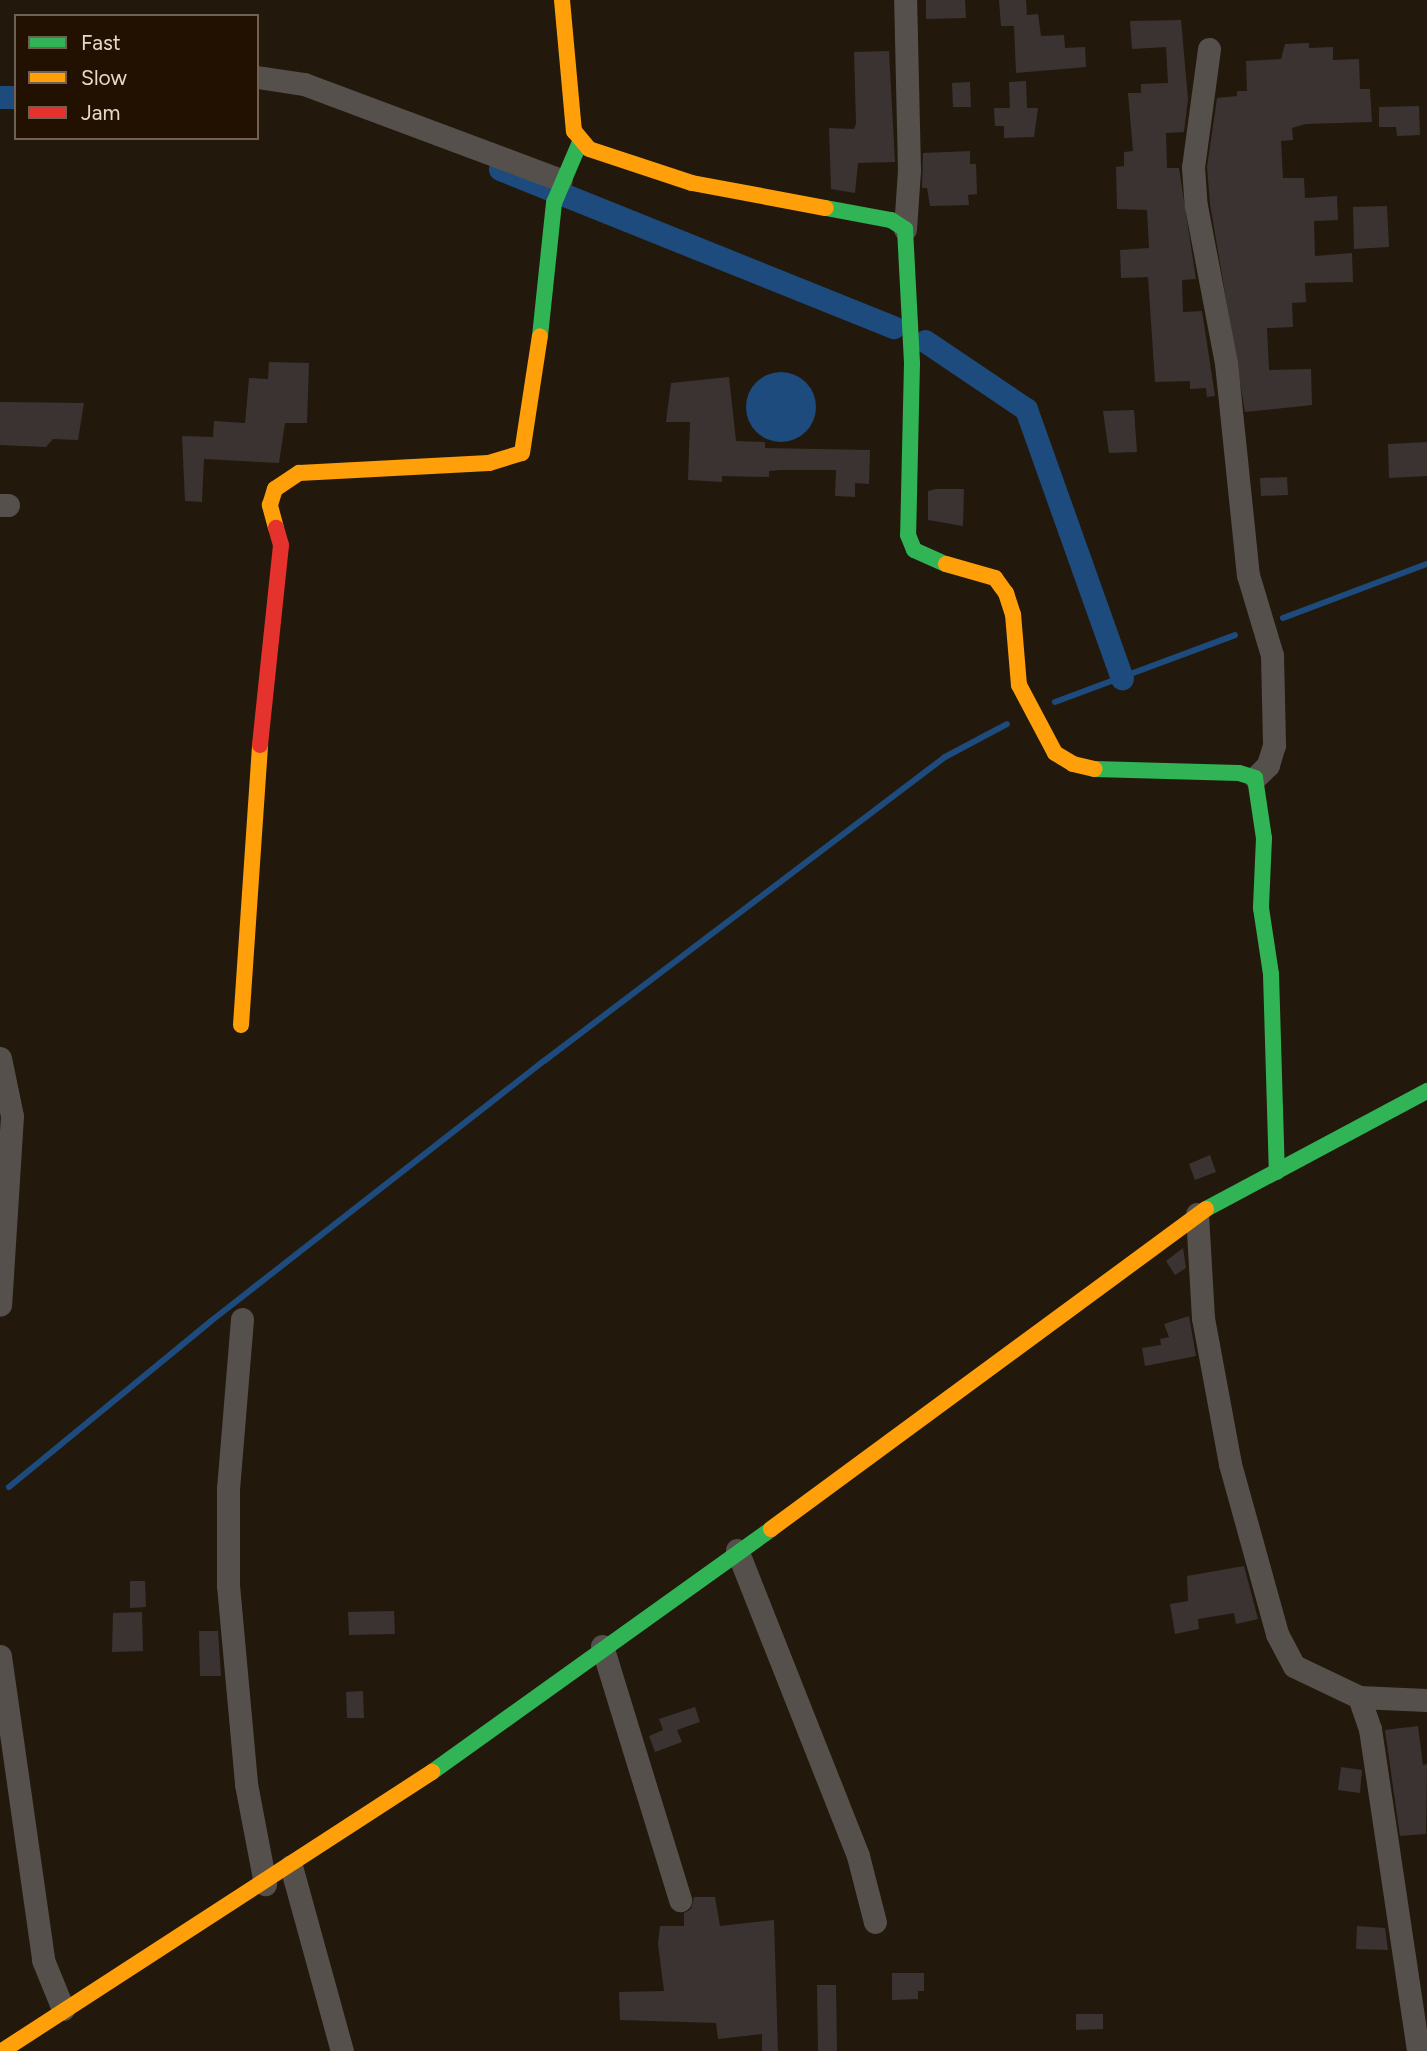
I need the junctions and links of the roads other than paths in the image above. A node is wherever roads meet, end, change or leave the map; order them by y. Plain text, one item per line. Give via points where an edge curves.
1 (562, 0) edge
2 (905, 0) edge
3 (1209, 49) dead end
4 (259, 77) edge
5 (580, 142) junction
6 (560, 183) junction
7 (905, 229) junction
8 (1255, 778) junction
9 (241, 1025) dead end
10 (0, 1058) edge
11 (1427, 1091) edge
12 (1277, 1172) junction
13 (1197, 1214) junction
14 (0, 1306) edge
15 (242, 1319) dead end
16 (737, 1550) junction
17 (603, 1646) junction
18 (0, 1656) edge
19 (1359, 1697) junction
20 (1427, 1700) edge
21 (291, 1866) junction
22 (265, 1884) junction
23 (680, 1900) dead end
24 (875, 1922) dead end
25 (63, 2009) junction
26 (2, 2051) edge
27 (342, 2051) edge
28 (1418, 2051) edge

1 - 5 street via 573,131
2 - 7 street via 909,170
3 - 8 street via 1193,167 1226,363 1248,575 1272,655 1274,745 1268,765
4 - 6 street via 304,84
5 - 6 street
5 - 7 street via 614,160 692,183 891,220
6 - 9 street via 522,453 489,463 299,473 275,489 270,505 281,545 252,823 252,905
7 - 8 street via 912,363 908,535 914,550 928,559 995,578 1006,593 1013,614 1019,685 1055,753 1073,764 1096,769 1239,773
8 - 12 street via 1264,838 1261,908 1271,974
10 - 14 street via 12,1116
11 - 12 street
12 - 13 street
13 - 16 street via 867,1460
13 - 19 street via 1203,1318 1230,1464 1277,1634 1294,1666
15 - 22 street via 228,1488 228,1585 246,1784
16 - 17 street
16 - 24 street via 858,1856
17 - 21 street via 400,1795
17 - 23 street
18 - 25 street via 43,1960
19 - 20 street
19 - 28 street via 1370,1730
21 - 22 street
21 - 27 street via 323,1967
22 - 25 street
25 - 26 street

